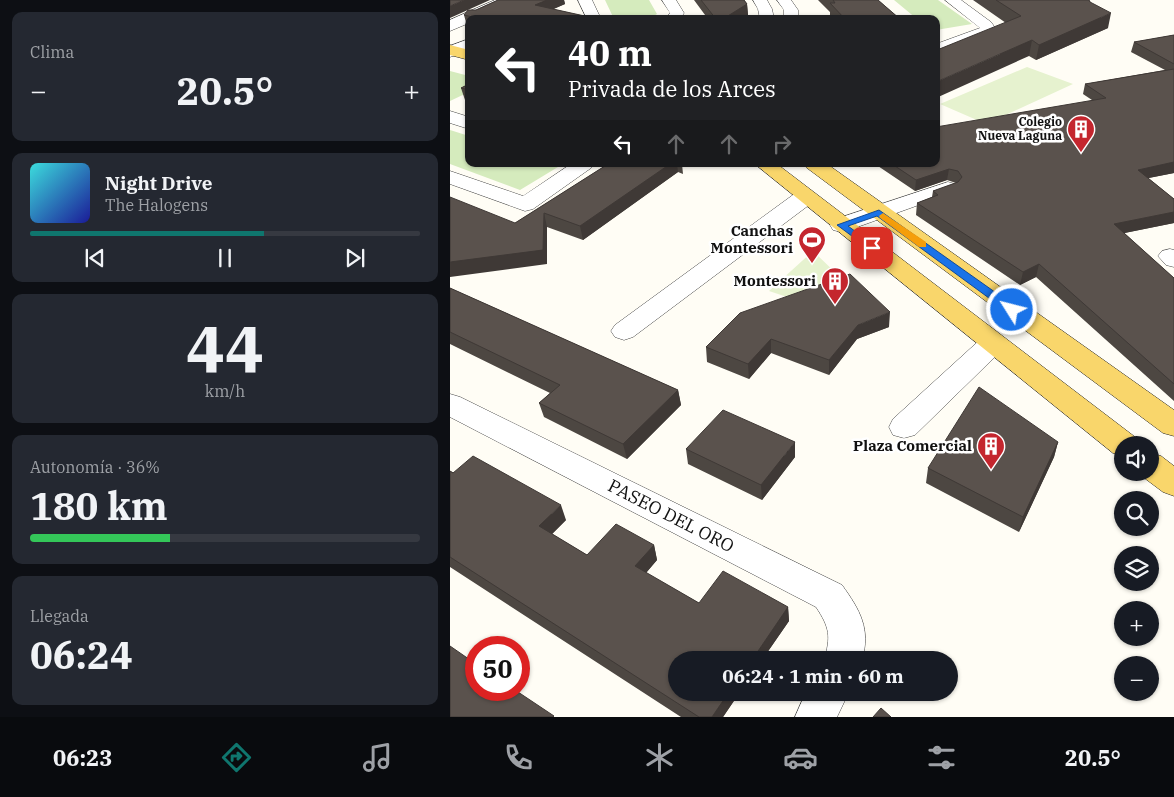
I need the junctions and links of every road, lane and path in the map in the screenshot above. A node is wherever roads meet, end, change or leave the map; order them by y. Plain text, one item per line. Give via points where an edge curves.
1 (507, 0) edge
2 (585, 0) edge
3 (669, 0) edge
4 (760, 0) edge
5 (784, 0) edge
6 (952, 0) edge
7 (489, 15) edge
8 (592, 15) edge
9 (675, 15) edge
10 (767, 15) edge
11 (791, 15) edge
12 (450, 19) edge
13 (940, 48) edge
14 (450, 117) edge
15 (465, 122) edge
16 (580, 167) edge
17 (769, 167) edge
18 (818, 167) edge
19 (450, 177) edge
20 (948, 188) edge
21 (805, 196) junction
22 (879, 212) junction
23 (841, 225) junction
24 (624, 331) dead end
25 (993, 343) junction
26 (450, 404) edge
27 (1174, 425) edge
28 (904, 427) dead end
29 (1114, 437) edge
30 (1159, 472) edge
31 (1174, 484) edge
32 (846, 651) edge
33 (824, 701) edge
34 (815, 717) edge

1 - 7 street
1 - 12 street
2 - 8 street
3 - 9 street
4 - 10 street
5 - 11 street
6 - 13 street via 986,24 988,29
14 - 15 street
16 - 19 street via 525,204
17 - 21 main road
18 - 22 main road
20 - 22 street
21 - 23 main road
21 - 24 street
22 - 23 street
22 - 27 main road
23 - 25 main road
25 - 28 street
25 - 29 main road
26 - 32 street, PASEO DEL ORO via 829,596 844,617 849,642
30 - 31 main road
33 - 34 street

